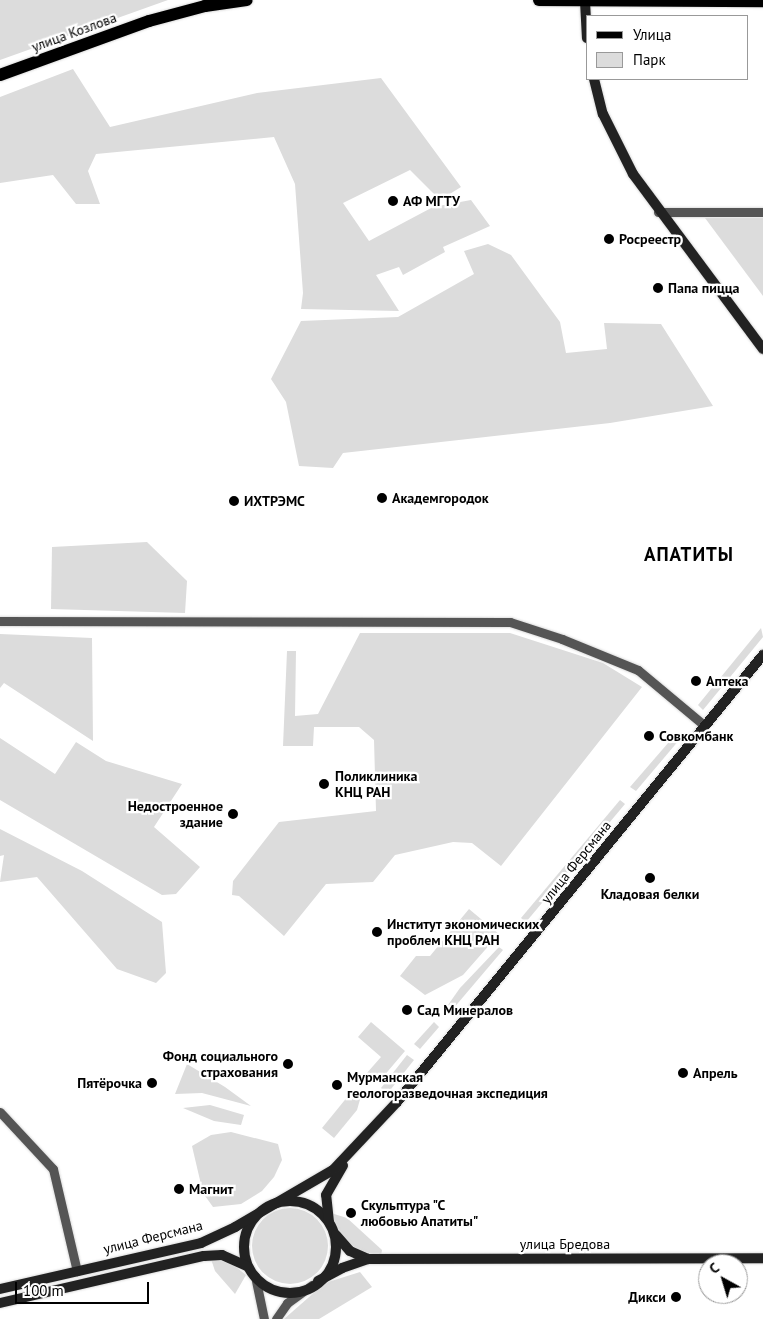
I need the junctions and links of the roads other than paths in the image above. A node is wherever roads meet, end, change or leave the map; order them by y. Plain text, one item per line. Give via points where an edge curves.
1 (247, 0) edge
2 (539, 0) edge
3 (585, 1) edge
4 (763, 1) edge
5 (586, 20) edge
6 (0, 75) edge
7 (594, 80) edge
8 (658, 212) junction
9 (763, 212) edge
10 (763, 349) edge
11 (0, 621) edge
12 (763, 655) edge
13 (705, 726) junction
14 (0, 1112) edge
15 (351, 1153) junction
16 (269, 1207) junction
17 (332, 1229) junction
18 (763, 1258) edge
19 (368, 1259) junction
20 (247, 1266) junction
21 (77, 1271) junction
22 (255, 1276) junction
23 (315, 1283) junction
24 (22, 1284) junction
25 (80, 1284) junction
26 (0, 1289) edge
27 (26, 1297) junction
28 (0, 1303) edge
29 (264, 1319) edge
30 (276, 1319) edge

1 - 6 main road, улица Козлова via 205,6 149,21
2 - 3 main road
3 - 4 main road
3 - 5 street
7 - 8 street via 603,114 633,174
8 - 9 street
8 - 10 street
11 - 13 street via 510,622 638,670
12 - 13 street, улица Ферсмана
13 - 15 street, улица Ферсмана via 560,905
14 - 21 street via 53,1168
15 - 16 street, улица Ферсмана via 315,1182
15 - 17 street, улица Ферсмана via 326,1194
16 - 17 street via 290,1200 300,1201 322,1215
16 - 20 street via 249,1226 244,1242
16 - 21 street, улица Ферсмана via 201,1243
17 - 19 street via 350,1251
17 - 23 street via 336,1260
18 - 19 street, улица Бредова
19 - 23 street via 342,1268
20 - 22 street
20 - 25 street, улица Ферсмана via 222,1255 204,1256
21 - 24 street, улица Ферсмана
21 - 25 street
22 - 23 street via 281,1293 299,1292
22 - 29 street
23 - 30 street via 287,1304
24 - 26 street, улица Ферсмана
24 - 27 street
25 - 27 street, улица Ферсмана
27 - 28 street, улица Ферсмана

